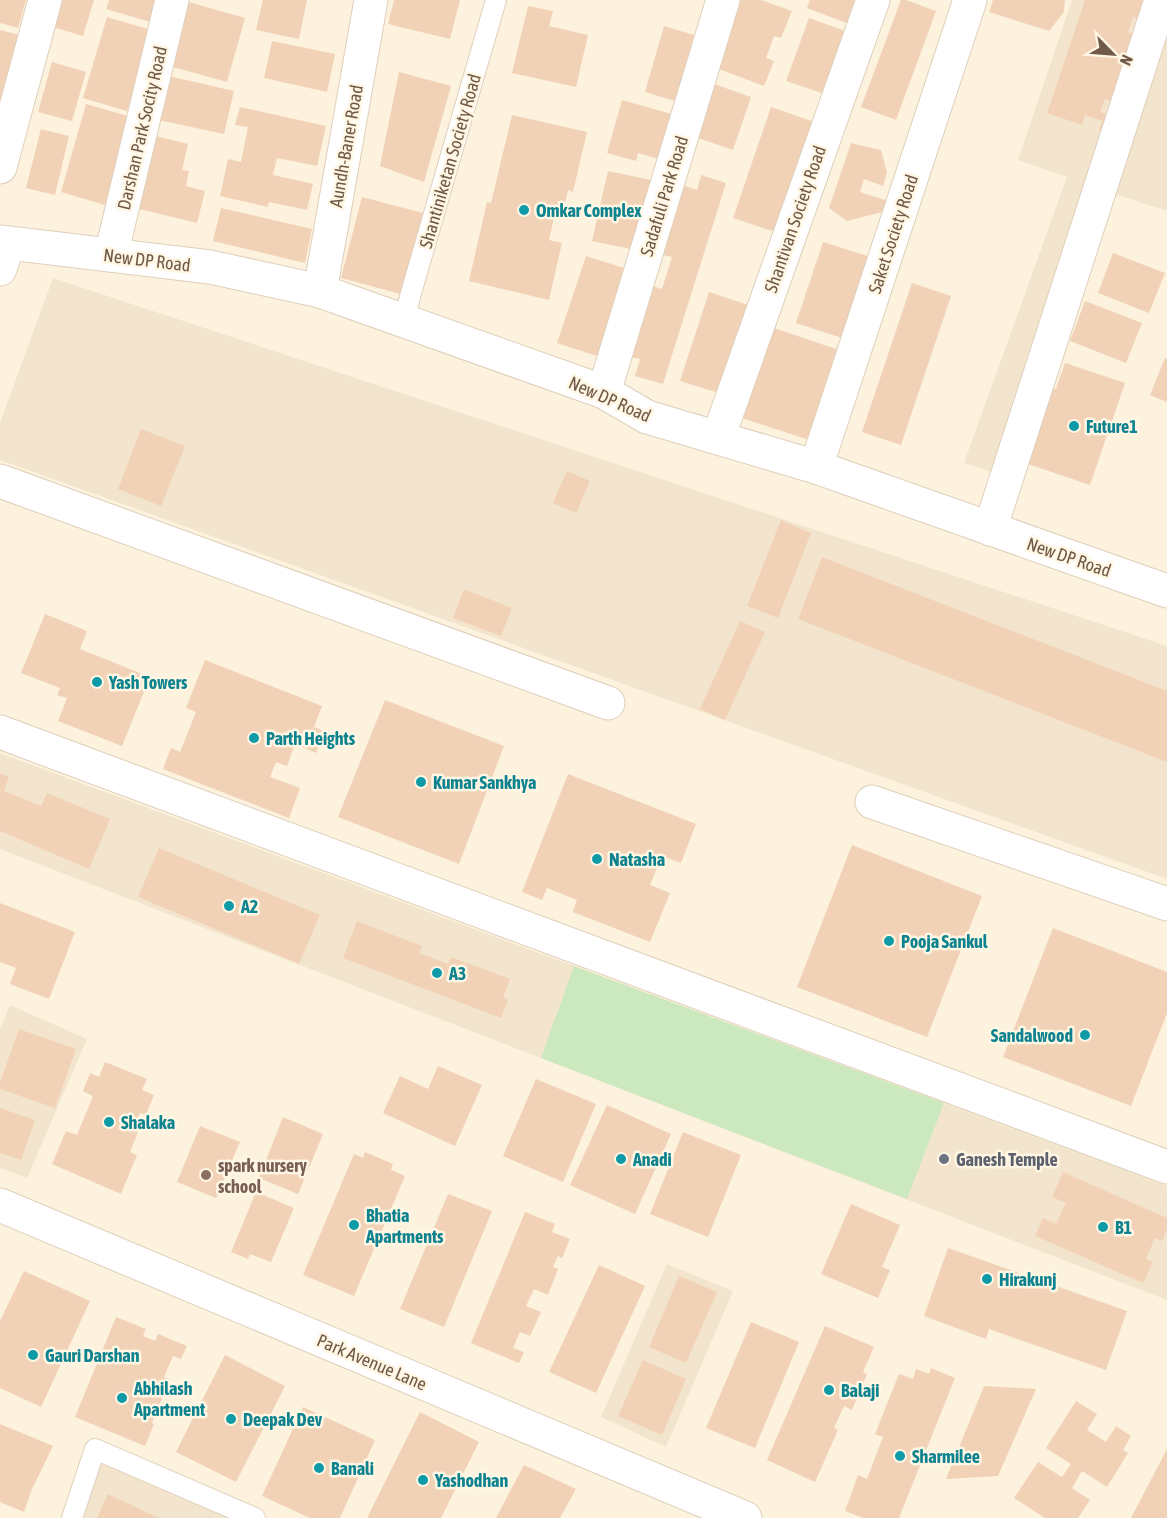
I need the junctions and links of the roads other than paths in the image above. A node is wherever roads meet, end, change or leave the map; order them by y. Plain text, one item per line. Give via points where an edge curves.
1 (45, 0) edge
2 (172, 0) edge
3 (371, 0) edge
4 (496, 0) edge
5 (723, 0) edge
6 (873, 0) edge
7 (970, 0) edge
8 (1161, 0) edge
9 (0, 167) edge
10 (3, 252) edge
11 (111, 255) junction
12 (320, 291) junction
13 (404, 321) junction
14 (604, 392) junction
15 (718, 438) junction
16 (816, 467) junction
17 (0, 481) edge
18 (990, 529) junction
19 (1167, 591) edge
20 (608, 703) dead end
21 (0, 732) edge
22 (872, 802) dead end
23 (1167, 904) edge
24 (1167, 1167) edge
25 (0, 1205) edge
26 (72, 1518) edge
27 (255, 1518) edge
28 (745, 1518) edge

1 - 9 street
2 - 11 street, Darshan Park Socity Road
3 - 12 street, Aundh-Baner Road
4 - 13 lane, Shantiniketan Society Road
5 - 14 street, Sadafuli Park Road
6 - 15 street, Shantivan Society Road
7 - 16 street, Saket Society Road
8 - 18 street
10 - 11 street, New DP Road
11 - 12 street, New DP Road via 210,267
12 - 13 street, New DP Road
13 - 14 street, New DP Road
14 - 15 street, New DP Road via 647,417
15 - 16 street, New DP Road
16 - 18 street, New DP Road
17 - 20 street
18 - 19 street, New DP Road
21 - 24 street
22 - 23 street
25 - 28 street, Park Avenue Lane
26 - 27 lane via 95,1449

